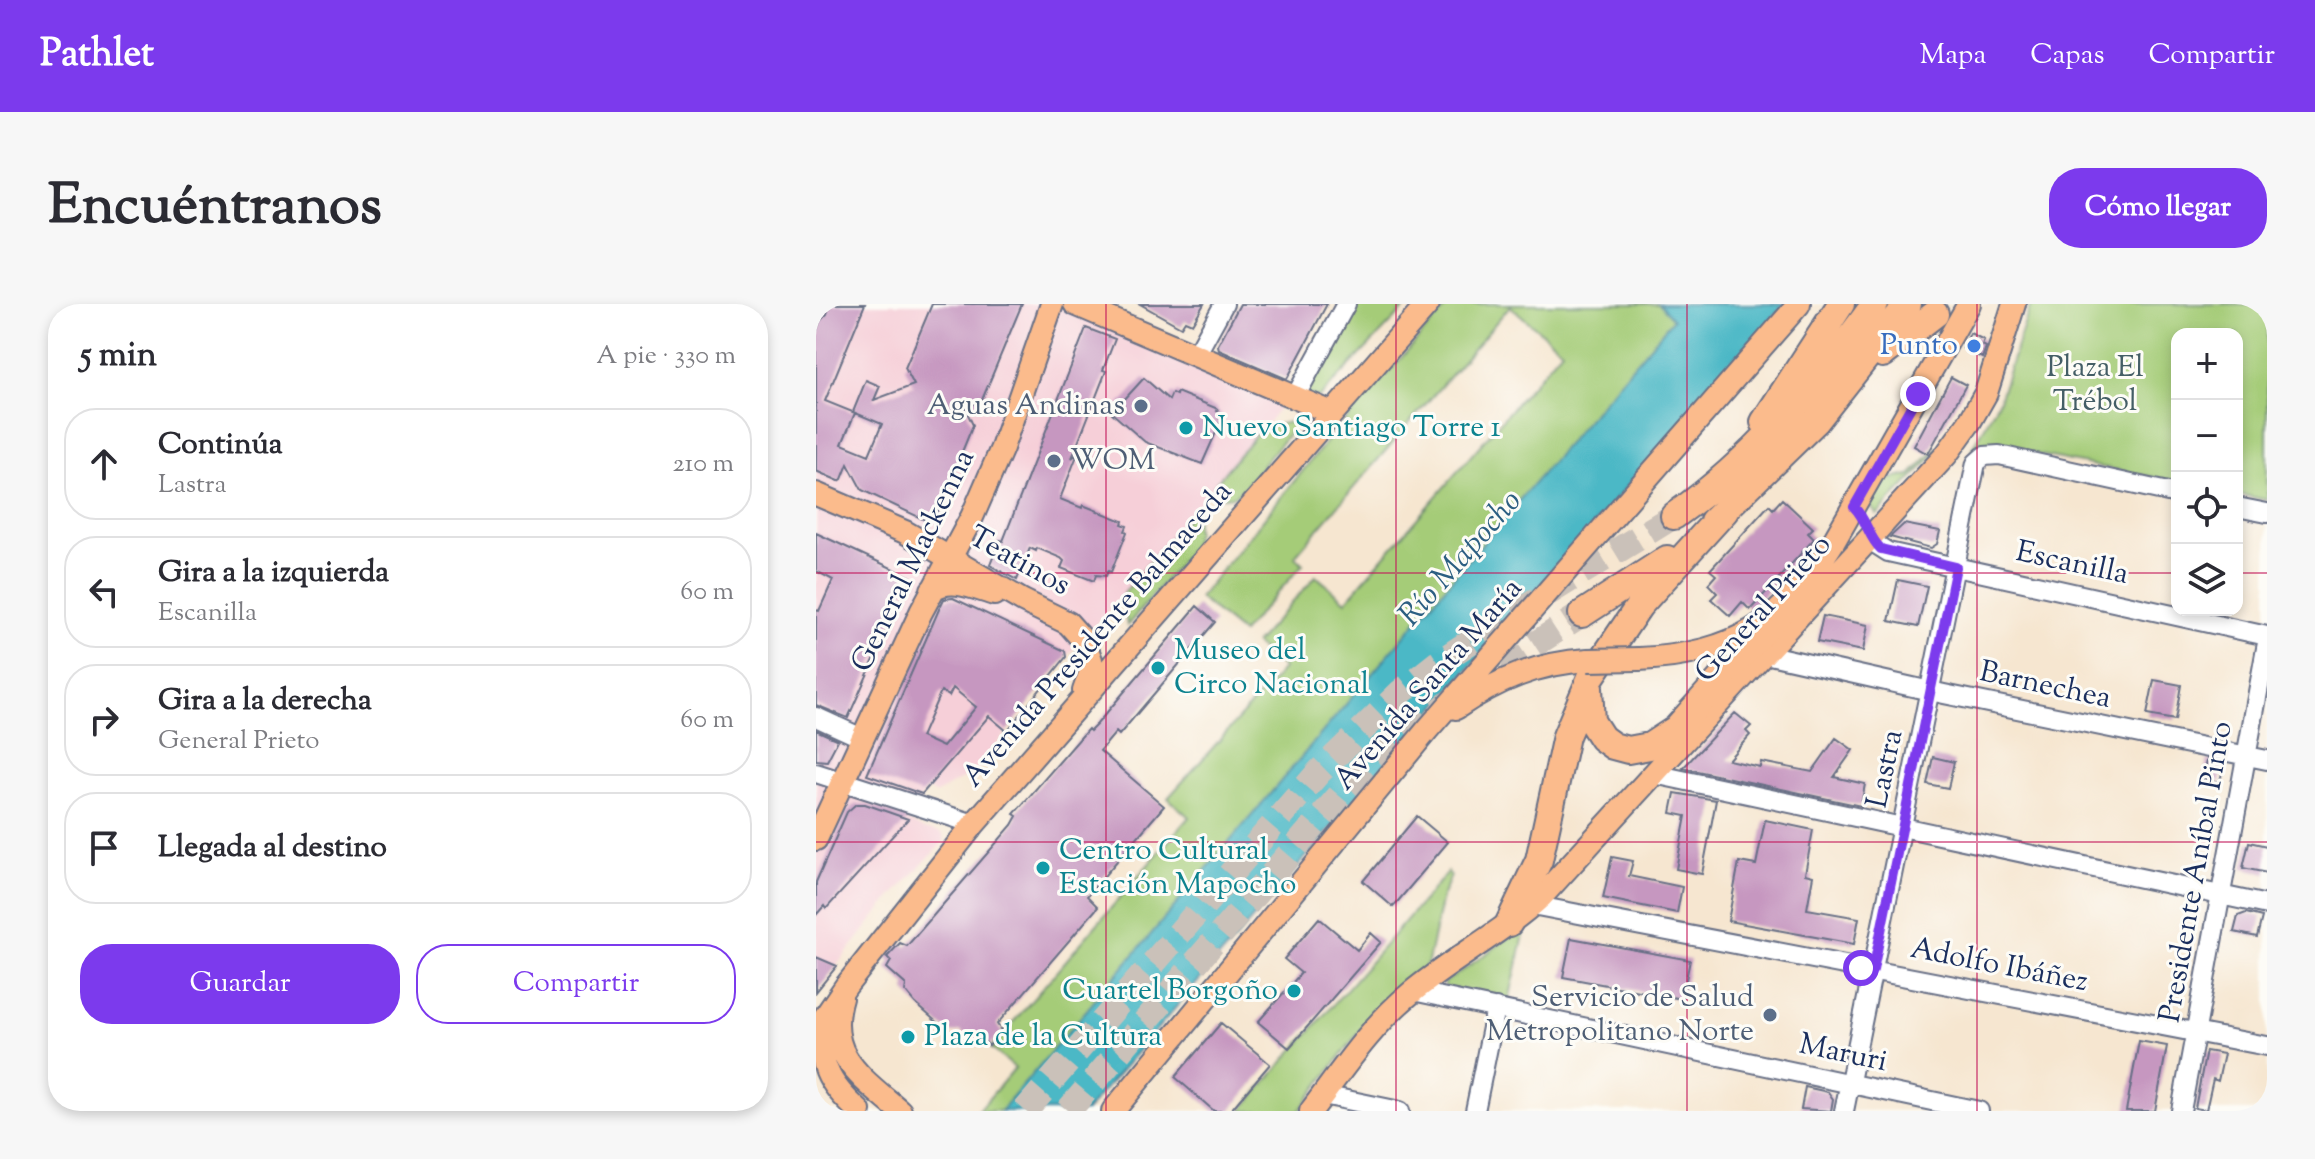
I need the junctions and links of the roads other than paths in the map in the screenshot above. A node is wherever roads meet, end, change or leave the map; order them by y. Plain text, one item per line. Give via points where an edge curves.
1 (818, 304) edge
2 (1052, 304) edge
3 (1075, 304) edge
4 (1224, 304) edge
5 (1346, 304) edge
6 (1428, 304) edge
7 (1799, 304) edge
8 (1841, 304) edge
9 (1875, 304) edge
10 (1908, 304) edge
11 (1969, 304) edge
12 (2014, 304) edge
13 (816, 310) edge
14 (1935, 314) dead end
15 (1196, 355) junction
16 (1839, 394) junction
17 (1295, 397) junction
18 (1332, 413) junction
19 (1720, 480) junction
20 (2171, 493) edge
21 (816, 494) edge
22 (1854, 507) junction
23 (2243, 508) edge
24 (1725, 511) junction
25 (2267, 513) edge
26 (1674, 516) tunnel mouth
27 (1871, 536) junction
28 (950, 559) junction
29 (1956, 567) junction
30 (932, 590) junction
31 (1023, 601) junction
32 (1782, 610) junction
33 (1582, 614) tunnel mouth
34 (2267, 636) edge
35 (2267, 643) edge
36 (1765, 654) junction
37 (1590, 668) junction
38 (1931, 689) junction
39 (1079, 703) junction
40 (816, 717) edge
41 (1427, 730) junction
42 (862, 738) junction
43 (2246, 756) junction
44 (2267, 760) edge
45 (816, 773) edge
46 (1654, 774) junction
47 (842, 782) junction
48 (974, 824) junction
49 (1902, 826) junction
50 (816, 839) edge
51 (2221, 895) junction
52 (1532, 905) junction
53 (2267, 905) edge
54 (1509, 923) junction
55 (1873, 970) junction
56 (846, 986) junction
57 (1413, 991) junction
58 (1496, 1008) junction
59 (820, 1023) edge
60 (2196, 1032) junction
61 (2267, 1046) edge
62 (1850, 1084) junction
63 (1317, 1103) edge
64 (859, 1111) edge
65 (900, 1111) edge
66 (1113, 1111) edge
67 (1400, 1111) edge
68 (1475, 1111) edge
69 (1844, 1111) edge
70 (1979, 1111) edge
71 (2181, 1111) edge

1 - 13 street
2 - 28 main road, General Mackenna via 1002,448
3 - 15 main road
4 - 15 street
5 - 17 street
6 - 18 main road, Avenida Presidente Balmaceda
7 - 41 main road, Avenida Santa María
8 - 19 highway
9 - 19 highway via 1801,401
10 - 16 highway
11 - 22 main road, General Prieto
12 - 27 main road, General Prieto via 1992,376 1969,423
14 - 16 highway
15 - 17 main road
16 - 24 highway
17 - 18 main road
18 - 39 main road, Avenida Presidente Balmaceda
19 - 26 highway
20 - 29 street, Lastra via 1984,456 1972,472
21 - 28 main road, Teatinos via 905,532
22 - 27 main road
22 - 32 main road, General Prieto via 1814,572
23 - 25 street
24 - 33 highway via 1651,571
24 - 37 highway
27 - 29 street, Escanilla via 1884,550
27 - 36 main road, General Prieto
28 - 30 main road, General Mackenna
28 - 31 main road, Teatinos
29 - 34 street, Escanilla
29 - 38 street, Lastra
30 - 31 main road via 951,583
30 - 42 main road, General Mackenna
31 - 39 main road, Teatinos via 1068,623 1084,641 1091,671
32 - 37 main road, General Prieto, bridge via 1728,643 1683,656
32 - 37 highway via 1676,729 1645,748 1620,749 1597,733 1588,711
35 - 43 street, Presidente Aníbal Pinto
36 - 38 street, Barnechea
36 - 46 main road, General Prieto
37 - 41 main road, General Prieto via 1554,663 1512,675
37 - 54 highway via 1566,736 1539,860
38 - 43 street, Barnechea
38 - 49 street, Lastra
39 - 48 main road, Avenida Presidente Balmaceda
40 - 42 street
41 - 66 main road, Avenida Santa María
42 - 47 main road, General Mackenna
43 - 44 street, Barnechea
43 - 51 street, Presidente Aníbal Pinto
45 - 47 street
46 - 49 street
46 - 52 main road, General Prieto
47 - 48 street
47 - 50 main road, General Mackenna
48 - 56 main road, Avenida Presidente Balmaceda
49 - 51 street
49 - 55 street, Lastra
51 - 53 street
51 - 60 street, Presidente Aníbal Pinto
52 - 54 main road, General Prieto
52 - 55 street, Adolfo Ibáñez
54 - 57 main road, General Prieto
55 - 60 street, Adolfo Ibáñez
55 - 62 street, Lastra
56 - 59 main road, Avenida Presidente Balmaceda
56 - 65 main road via 837,1016 840,1048 859,1074
57 - 58 street, Maruri
57 - 63 main road, General Prieto via 1383,1019
58 - 62 street, Maruri
58 - 68 street
59 - 64 main road via 826,1074
60 - 61 street, Adolfo Ibáñez
60 - 71 street, Presidente Aníbal Pinto
62 - 69 street, Lastra
62 - 70 street, Maruri
63 - 67 street

